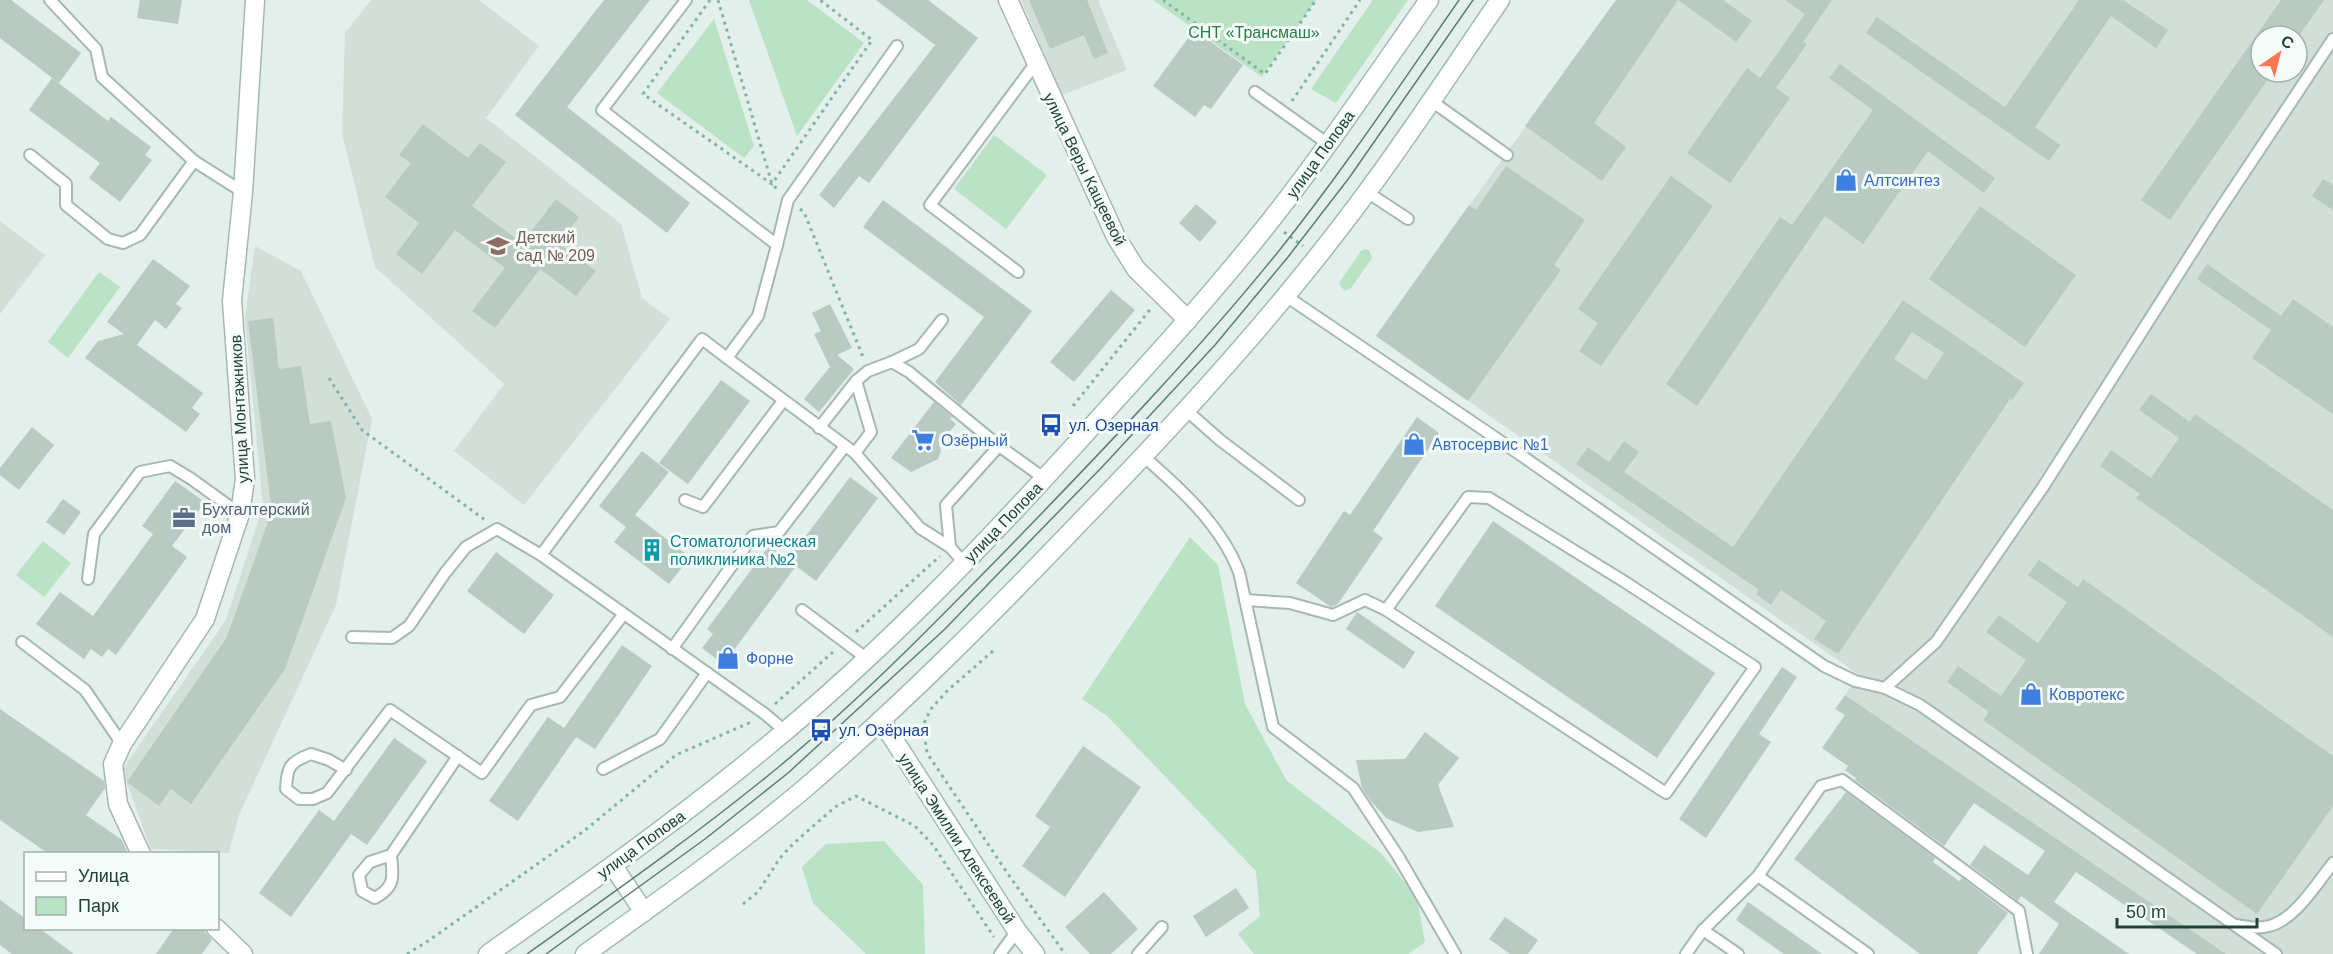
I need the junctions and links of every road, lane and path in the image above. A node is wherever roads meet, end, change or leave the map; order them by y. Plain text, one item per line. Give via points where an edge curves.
1 (50, 0) edge
2 (255, 0) edge
3 (686, 0) edge
4 (699, 0) edge
5 (710, 0) edge
6 (820, 0) edge
7 (1008, 0) edge
8 (1163, 0) edge
9 (1316, 0) edge
10 (1360, 0) edge
11 (1429, 0) edge
12 (1500, 0) edge
13 (706, 6) junction
14 (2333, 39) edge
15 (897, 46) dead end
16 (1035, 64) junction
17 (1255, 92) dead end
18 (1430, 100) junction
19 (1284, 113) junction
20 (1328, 144) junction
21 (30, 155) dead end
22 (1507, 155) dead end
23 (194, 161) junction
24 (243, 192) junction
25 (1368, 192) junction
26 (1408, 219) dead end
27 (1271, 221) junction
28 (777, 245) junction
29 (1317, 257) junction
30 (1018, 272) dead end
31 (1286, 296) junction
32 (942, 320) dead end
33 (1188, 320) junction
34 (726, 358) junction
35 (892, 362) junction
36 (329, 378) dead end
37 (856, 381) junction
38 (783, 401) junction
39 (1186, 410) junction
40 (819, 428) junction
41 (844, 446) junction
42 (999, 446) junction
43 (855, 453) junction
44 (1143, 456) junction
45 (1045, 479) junction
46 (686, 500) dead end
47 (1299, 500) dead end
48 (240, 514) junction
49 (497, 529) junction
50 (950, 547) junction
51 (541, 555) junction
52 (964, 563) junction
53 (88, 579) dead end
54 (1245, 600) junction
55 (802, 610) dead end
56 (1386, 610) junction
57 (623, 615) junction
58 (352, 637) dead end
59 (22, 642) dead end
60 (845, 642) junction
61 (672, 649) junction
62 (993, 651) dead end
63 (866, 658) junction
64 (707, 673) junction
65 (1885, 688) junction
66 (765, 714) junction
67 (881, 720) junction
68 (785, 731) junction
69 (122, 744) junction
70 (458, 756) junction
71 (346, 770) junction
72 (603, 770) dead end
73 (140, 852) edge
74 (390, 855) dead end
75 (2333, 863) edge
76 (613, 866) junction
77 (1758, 876) junction
78 (743, 904) dead end
79 (644, 912) junction
80 (2232, 925) junction
81 (1162, 927) dead end
82 (218, 930) edge
83 (1703, 930) junction
84 (1017, 931) junction
85 (1002, 952) edge
86 (243, 954) edge
87 (407, 954) edge
88 (488, 954) edge
89 (585, 954) edge
90 (1035, 954) edge
91 (1065, 954) edge
92 (1138, 954) edge
93 (1455, 954) edge
94 (1686, 954) edge
95 (1738, 954) edge
96 (1868, 954) edge
97 (2027, 954) edge
98 (2277, 954) edge

1 - 23 lane via 96,49 102,77
2 - 24 main road, улица Монтажников
3 - 28 lane via 602,110
4 - 13 path
5 - 13 path
6 - 13 path via 873,40 772,184 643,94
7 - 16 main road, улица Веры Кащеевой
8 - 9 path via 1265,74
10 - 19 path
11 - 20 main road, улица Попова
12 - 18 main road
14 - 65 lane via 2043,487 1936,642
15 - 28 lane via 788,200
16 - 30 lane via 930,205
16 - 33 main road, улица Веры Кащеевой via 1116,237 1136,269
17 - 19 lane
18 - 22 lane
18 - 25 main road
19 - 20 lane
20 - 27 main road, улица Попова
21 - 23 lane via 66,184 66,205 108,239 123,243 140,236
23 - 24 lane
24 - 48 main road, улица Монтажников via 232,301 245,479
25 - 26 lane
25 - 29 main road
27 - 29 path
27 - 33 main road, улица Попова
28 - 34 lane via 758,316
29 - 31 main road
31 - 39 main road
31 - 65 lane via 1824,666 1855,681
32 - 35 lane via 919,349
33 - 45 main road, улица Попова
34 - 38 lane
34 - 51 lane via 702,339
35 - 37 lane via 868,371
35 - 42 lane
36 - 49 path via 362,429
37 - 40 lane
37 - 43 lane via 871,432
38 - 40 lane
38 - 46 lane via 703,507
39 - 44 main road
39 - 47 lane via 1220,441
40 - 41 lane
41 - 43 lane
41 - 61 lane via 779,532 753,536
42 - 45 lane
42 - 50 lane via 946,505
43 - 50 lane via 920,528
44 - 54 lane via 1183,490 1231,552
44 - 67 main road via 1010,596
45 - 52 main road, улица Попова
48 - 53 lane via 170,466 140,472 94,534
48 - 69 main road, улица Монтажников via 205,619
49 - 51 lane
49 - 58 lane via 466,547 409,626 392,639
50 - 52 lane
50 - 60 path
51 - 57 lane
52 - 63 main road, улица Попова
54 - 56 lane via 1290,603 1333,615 1365,600
54 - 93 lane via 1273,727 1353,788
55 - 60 lane
56 - 56 lane via 1666,793 1755,667 1489,498 1468,497
57 - 61 lane
57 - 70 lane via 560,697 531,705 482,773
59 - 69 lane via 85,690
60 - 63 lane
60 - 66 path
61 - 64 lane
62 - 91 path via 932,709 923,724 927,753
63 - 68 main road, улица Попова
64 - 66 lane
64 - 72 lane via 660,739
65 - 80 lane via 1920,705
66 - 68 lane
66 - 87 path via 676,754 584,831
67 - 79 main road via 802,790
67 - 84 main road, улица Эмилии Алексеевой
68 - 76 main road, улица Попова
69 - 73 main road, улица Монтажников via 113,764 118,804
70 - 71 lane via 390,710
70 - 74 lane
71 - 71 lane via 327,793 313,799 299,799 286,789 286,772 295,760 311,754
75 - 80 lane via 2290,916 2270,926
76 - 79 main road
76 - 88 main road, улица Попова
77 - 83 lane
77 - 96 lane
77 - 97 lane via 1821,786 1842,780 2019,911
78 - 85 path via 758,892 794,843 835,807 856,796 915,826 933,845
79 - 89 main road
80 - 98 lane
81 - 92 lane
82 - 86 main road
83 - 94 lane
83 - 95 lane
84 - 85 lane
84 - 90 main road, улица Эмилии Алексеевой

